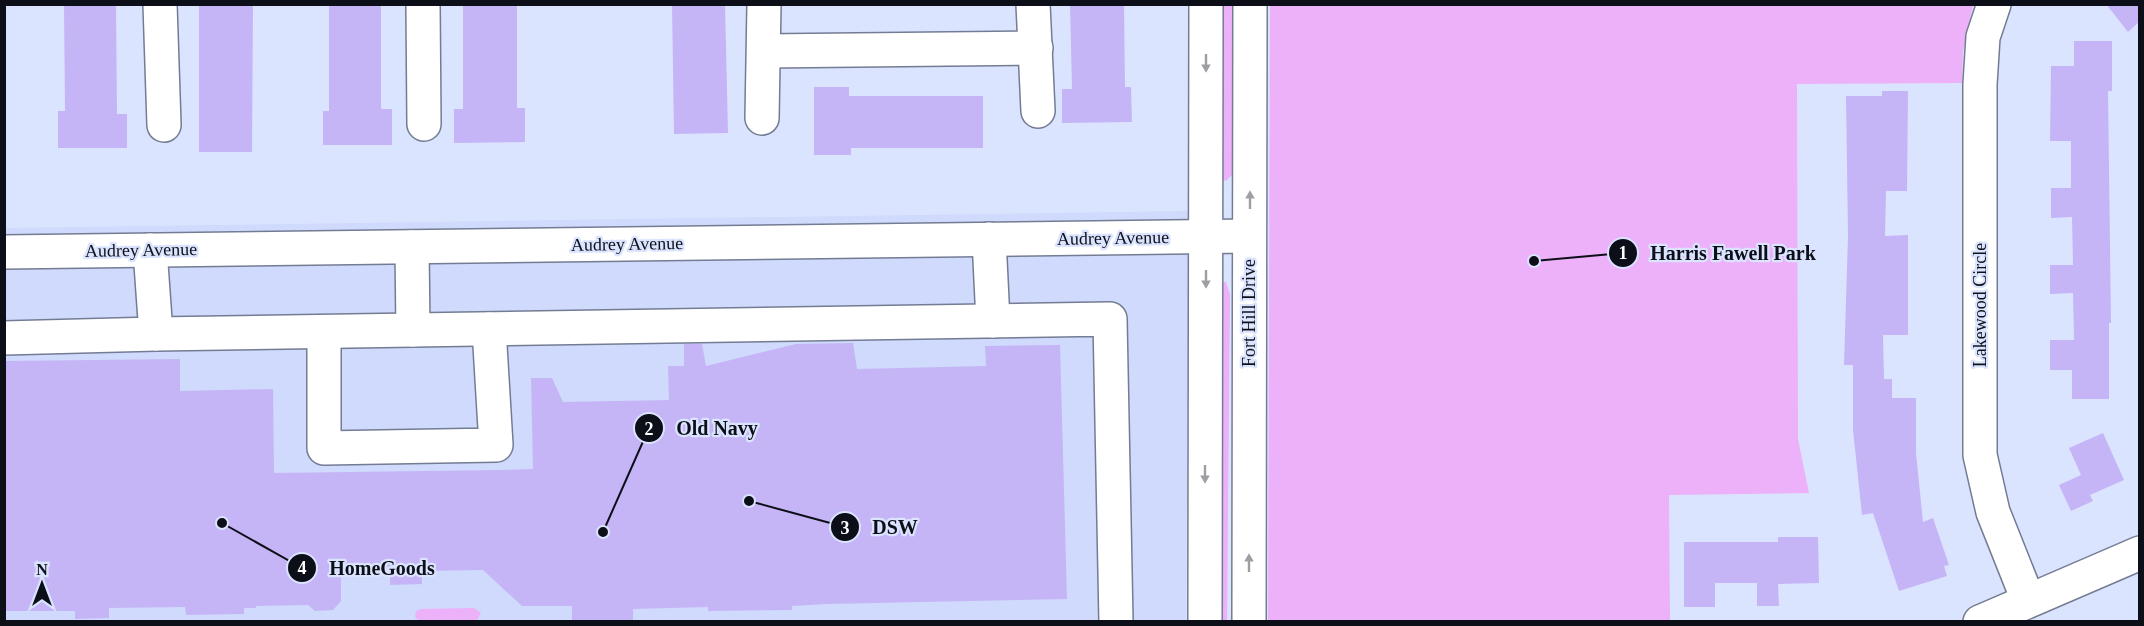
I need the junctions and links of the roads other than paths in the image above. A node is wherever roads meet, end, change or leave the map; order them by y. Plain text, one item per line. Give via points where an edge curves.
1 (160, 4) edge
2 (423, 4) edge
3 (764, 4) edge
4 (1033, 4) edge
5 (1206, 4) edge
6 (1250, 4) edge
7 (1994, 4) edge
8 (1036, 48) junction
9 (764, 51) junction
10 (1038, 111) dead end
11 (762, 118) dead end
12 (424, 124) dead end
13 (164, 125) dead end
14 (1250, 236) junction
15 (1206, 237) junction
16 (988, 239) junction
17 (412, 247) junction
18 (150, 250) junction
19 (4, 252) edge
20 (993, 321) junction
21 (489, 329) junction
22 (413, 330) junction
23 (324, 332) junction
24 (156, 334) junction
25 (4, 338) edge
26 (2139, 554) edge
27 (2028, 600) junction
28 (1116, 621) edge
29 (1205, 621) edge
30 (1249, 621) edge
31 (1980, 621) edge

1 - 13 street
2 - 12 street
3 - 9 street
4 - 8 street
5 -> 15 street
14 -> 6 street, Fort Hill Drive
7 - 27 street, Lakewood Circle via 1983,37 1980,84 1980,455 1993,512
8 - 9 street
8 - 10 street
9 - 11 street
14 - 15 street, Audrey Avenue
30 -> 14 street, Fort Hill Drive
15 - 16 street, Audrey Avenue
15 -> 29 street
16 - 17 street, Audrey Avenue
16 - 20 street
17 - 18 street, Audrey Avenue
17 - 22 street
18 - 19 street, Audrey Avenue
18 - 24 street
20 - 21 street
20 - 28 street via 1110,319
21 - 22 street
21 - 23 street via 496,445 324,448
22 - 23 street
23 - 24 street
24 - 25 street
26 - 27 street
27 - 31 street

